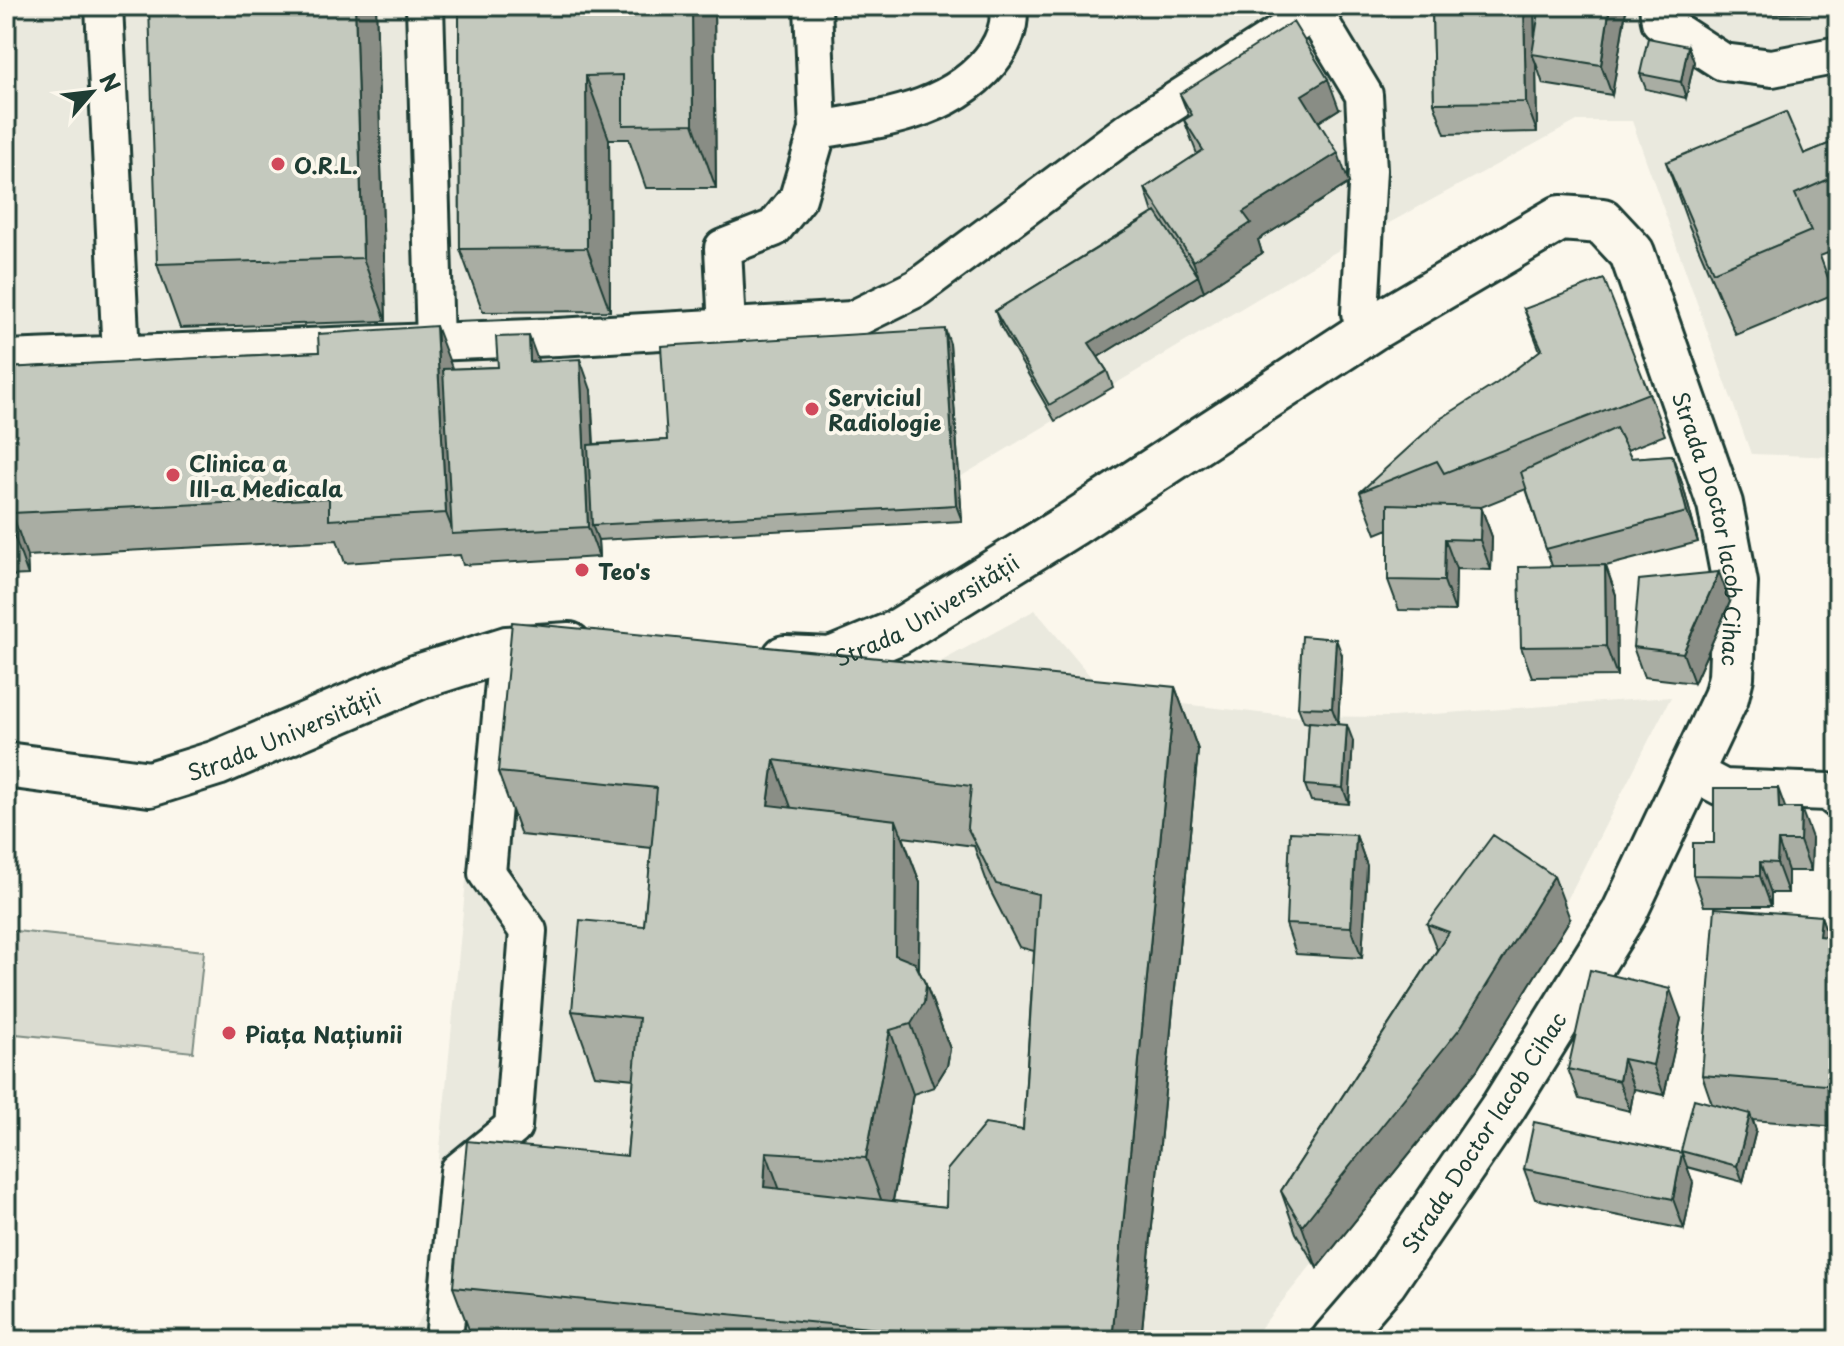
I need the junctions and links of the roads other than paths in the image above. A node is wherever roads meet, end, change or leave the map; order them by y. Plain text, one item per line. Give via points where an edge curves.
1 (104, 6) edge
2 (425, 6) edge
3 (813, 6) edge
4 (1008, 6) edge
5 (1658, 6) edge
6 (1317, 9) edge
7 (1838, 55) edge
8 (818, 130) junction
9 (727, 328) junction
10 (1371, 329) junction
11 (435, 343) junction
12 (121, 355) junction
13 (6, 359) edge
14 (609, 646) edge
15 (507, 649) junction
16 (752, 655) edge
17 (6, 765) edge
18 (1691, 771) junction
19 (1838, 800) edge
20 (444, 1340) edge
21 (1334, 1340) edge

1 - 12 lane
2 - 11 lane
3 - 8 lane
4 - 8 lane via 1005,39 982,72 942,100 893,117
5 - 7 lane via 1660,21 1723,62 1772,68
6 - 9 lane via 1127,132 917,288 852,320
6 - 10 lane via 1364,95 1368,170 1360,313
8 - 9 lane via 798,198 774,228 723,248
9 - 11 lane
10 - 16 street, Strada Universității via 896,633 831,660
10 - 18 street, Strada Doctor Iacob Cihac via 1560,218 1602,221 1632,253 1720,504 1735,583 1731,677
11 - 12 lane
12 - 13 lane
14 - 15 street, Strada Universității
15 - 17 street, Strada Universității via 418,677 217,763 150,784
15 - 20 lane via 487,873 528,931 513,1127 459,1171
18 - 19 lane via 1723,788 1828,792
18 - 21 street, Strada Doctor Iacob Cihac via 1624,913 1504,1106 1384,1282

